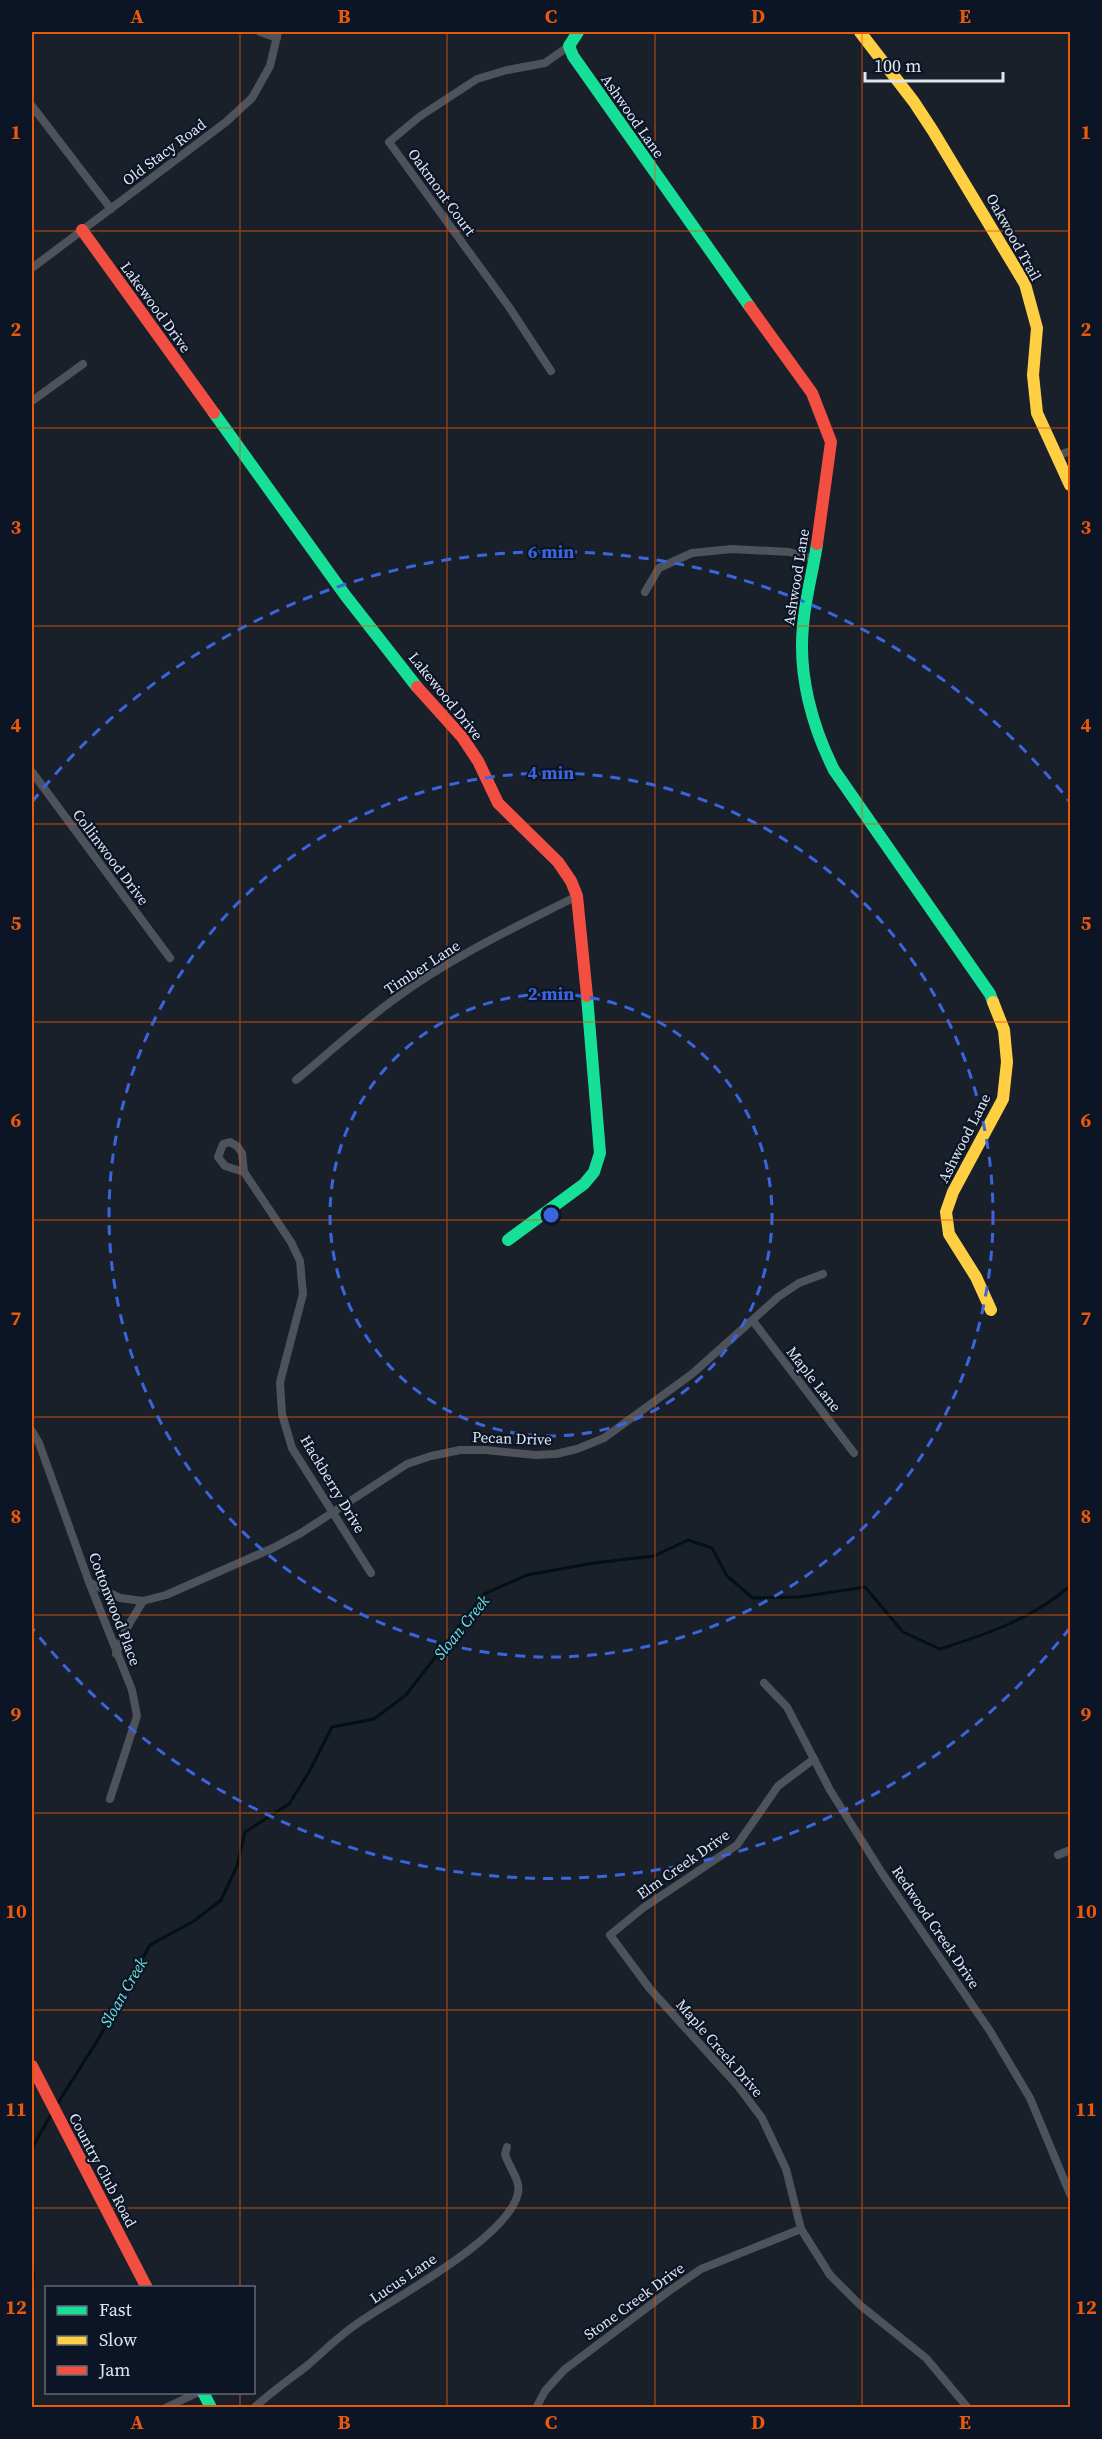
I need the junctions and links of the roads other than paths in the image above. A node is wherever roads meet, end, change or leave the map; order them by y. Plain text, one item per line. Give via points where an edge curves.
1 (260, 32) edge
2 (578, 32) edge
3 (861, 32) edge
4 (278, 35) edge
5 (569, 46) junction
6 (32, 106) edge
7 (111, 209) junction
8 (82, 230) junction
9 (32, 268) edge
10 (83, 364) dead end
11 (551, 370) dead end
12 (32, 401) edge
13 (1071, 451) edge
14 (1057, 456) junction
15 (1071, 484) edge
16 (815, 559) junction
17 (645, 592) dead end
18 (32, 772) edge
19 (577, 896) junction
20 (170, 958) dead end
21 (296, 1080) dead end
22 (244, 1172) dead end
23 (508, 1240) dead end
24 (823, 1274) dead end
25 (991, 1310) dead end
26 (753, 1322) junction
27 (32, 1431) edge
28 (854, 1453) dead end
29 (331, 1512) junction
30 (371, 1573) dead end
31 (89, 1582) junction
32 (143, 1601) junction
33 (116, 1654) junction
34 (764, 1683) dead end
35 (814, 1759) junction
36 (110, 1799) dead end
37 (1071, 1850) edge
38 (1058, 1855) dead end
39 (610, 1935) joint
40 (32, 2066) edge
41 (507, 2147) dead end
42 (1071, 2194) edge
43 (801, 2229) junction
44 (146, 2286) edge
45 (196, 2394) edge
46 (202, 2394) edge
47 (165, 2408) edge
48 (211, 2408) edge
49 (254, 2408) edge
50 (536, 2408) edge
51 (968, 2408) edge

1 - 4 street
2 - 5 street
3 - 14 street, Oakwood Trail via 933,131 1025,284 1036,328 1036,406
4 - 7 street, Old Stacy Road via 270,66 252,98
5 - 11 street, Oakmont Court via 545,63 477,79 389,142
5 - 16 street, Ashwood Lane via 680,211 812,393 831,442
6 - 7 street
7 - 8 street, Old Stacy Road
8 - 9 street, Old Stacy Road
8 - 19 street, Lakewood Drive via 345,595 433,707 462,736 498,803 558,862
10 - 12 street
13 - 14 street
14 - 15 street, Oakwood Trail
16 - 17 street via 773,551 732,549 692,553 659,568
16 - 25 street, Ashwood Lane via 802,625 802,652 805,684 823,748 847,790 990,994 1004,1030 1007,1062 1003,1099 946,1212 949,1234
18 - 20 street, Collinwood Drive
19 - 21 street, Timber Lane via 481,946 395,998
19 - 23 street, Lakewood Drive via 600,1153 594,1172 584,1184
22 - 29 street, Hackberry Drive via 300,1261 303,1294 280,1382 282,1414 292,1448
24 - 26 street, Pecan Drive via 778,1297
26 - 28 street, Maple Lane
26 - 29 street, Pecan Drive via 692,1374 604,1438 556,1454 460,1450 431,1456 407,1464
27 - 31 street, Cottonwood Place
29 - 30 street, Hackberry Drive
29 - 32 street, Pecan Drive via 273,1548 166,1595
31 - 32 street, Pecan Drive via 120,1598
31 - 33 street, Cottonwood Place
32 - 33 street
33 - 36 street, Cottonwood Place via 132,1690 136,1716
34 - 35 street, Redwood Creek Drive via 787,1707
35 - 39 street, Elm Creek Drive via 778,1786 737,1845
35 - 42 street, Redwood Creek Drive via 882,1873 990,2031 1030,2098
37 - 38 street
39 - 43 street, Maple Creek Drive via 650,1989 762,2118 786,2169
40 - 44 street, Country Club Road
41 - 49 street, Lucus Lane via 505,2154 519,2186 518,2194 496,2226 407,2293 333,2341
43 - 50 street, Stone Creek Drive via 701,2269 669,2290 564,2370
43 - 51 street, Maple Creek Drive via 830,2275 860,2305 926,2358
45 - 47 street
46 - 48 street

